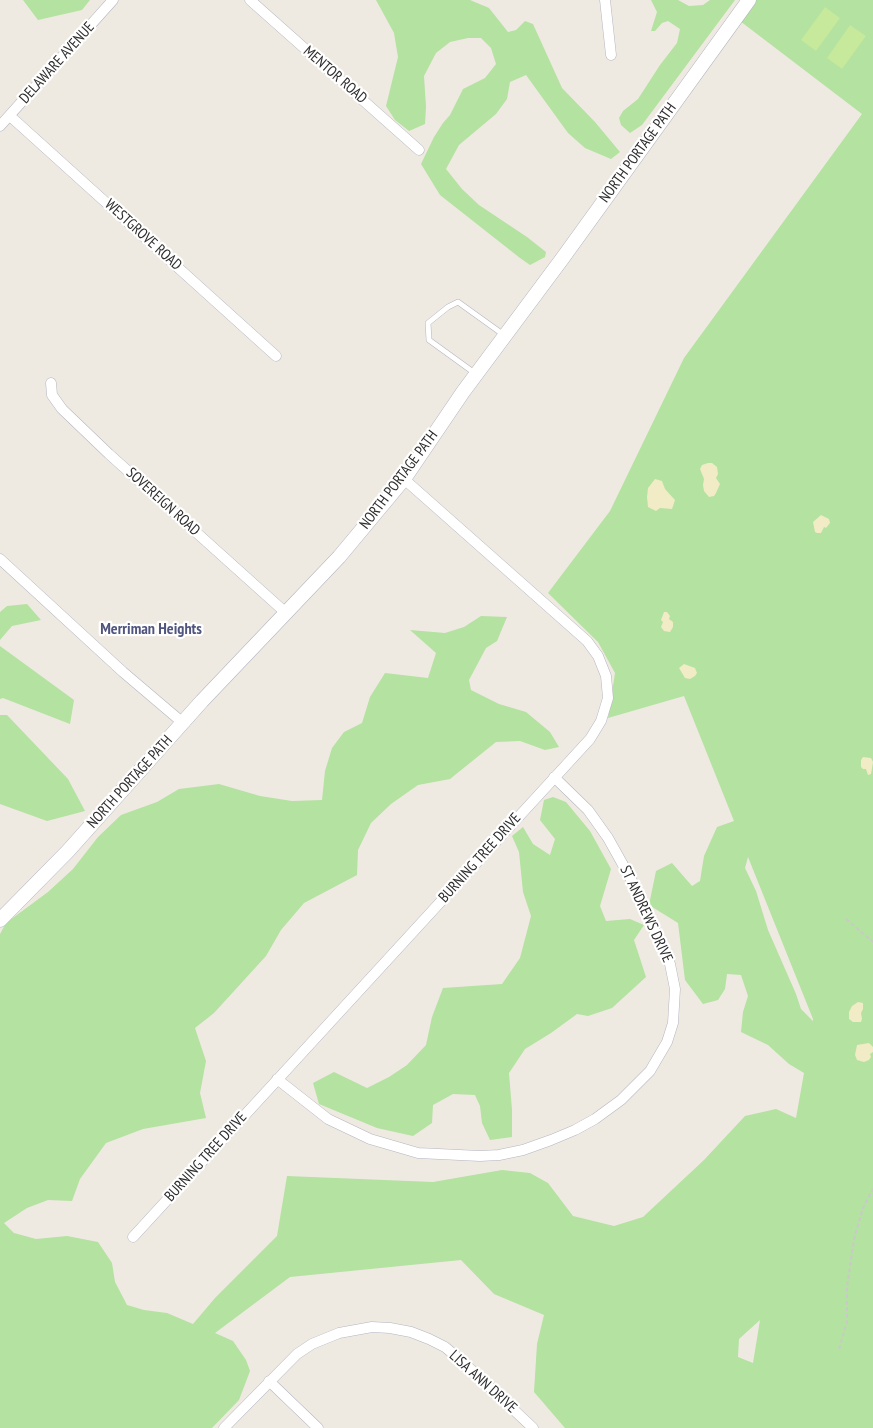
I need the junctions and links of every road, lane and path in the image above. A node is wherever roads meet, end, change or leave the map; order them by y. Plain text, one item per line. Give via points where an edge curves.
1 (113, 0) edge
2 (250, 0) edge
3 (605, 0) edge
4 (749, 0) edge
5 (611, 55) dead end
6 (10, 116) junction
7 (0, 126) edge
8 (419, 150) dead end
9 (505, 336) junction
10 (276, 356) dead end
11 (476, 374) junction
12 (51, 384) dead end
13 (404, 479) junction
14 (0, 559) edge
15 (286, 613) junction
16 (183, 723) junction
17 (554, 777) junction
18 (846, 919) dead end
19 (0, 920) edge
20 (873, 942) edge
21 (277, 1080) junction
22 (873, 1190) edge
23 (133, 1237) dead end
24 (839, 1349) dead end
25 (269, 1381) junction
26 (224, 1428) edge
27 (318, 1428) edge
28 (533, 1428) edge

1 - 6 street, DELAWARE AVENUE
2 - 8 street, MENTOR ROAD
3 - 5 street
4 - 9 main road, NORTH PORTAGE PATH
6 - 7 street, DELAWARE AVENUE
6 - 10 street, WESTGROVE ROAD
9 - 11 main road, NORTH PORTAGE PATH
9 - 11 lane via 458,302 428,324 429,340
11 - 13 main road, NORTH PORTAGE PATH
12 - 15 street, SOVEREIGN ROAD via 52,395 62,409
13 - 15 main road, NORTH PORTAGE PATH via 339,557
13 - 17 street, BURNING TREE DRIVE via 567,623 598,656 606,676 608,698 601,720 590,739
14 - 16 street
15 - 16 main road, NORTH PORTAGE PATH
16 - 19 main road, NORTH PORTAGE PATH via 68,851
17 - 21 street, BURNING TREE DRIVE
17 - 21 street, ST ANDREWS DRIVE via 584,806 608,838 632,881 670,964 675,989 673,1023 668,1042 650,1071 620,1100 575,1130 522,1150 480,1156 418,1153 370,1139 328,1119
18 - 20 path
21 - 23 street, BURNING TREE DRIVE
22 - 24 path via 863,1208 854,1239 847,1287 847,1322
25 - 26 street, LISA ANN DRIVE
25 - 27 street
25 - 28 street, LISA ANN DRIVE via 312,1344 360,1328 390,1328 410,1332 445,1348

